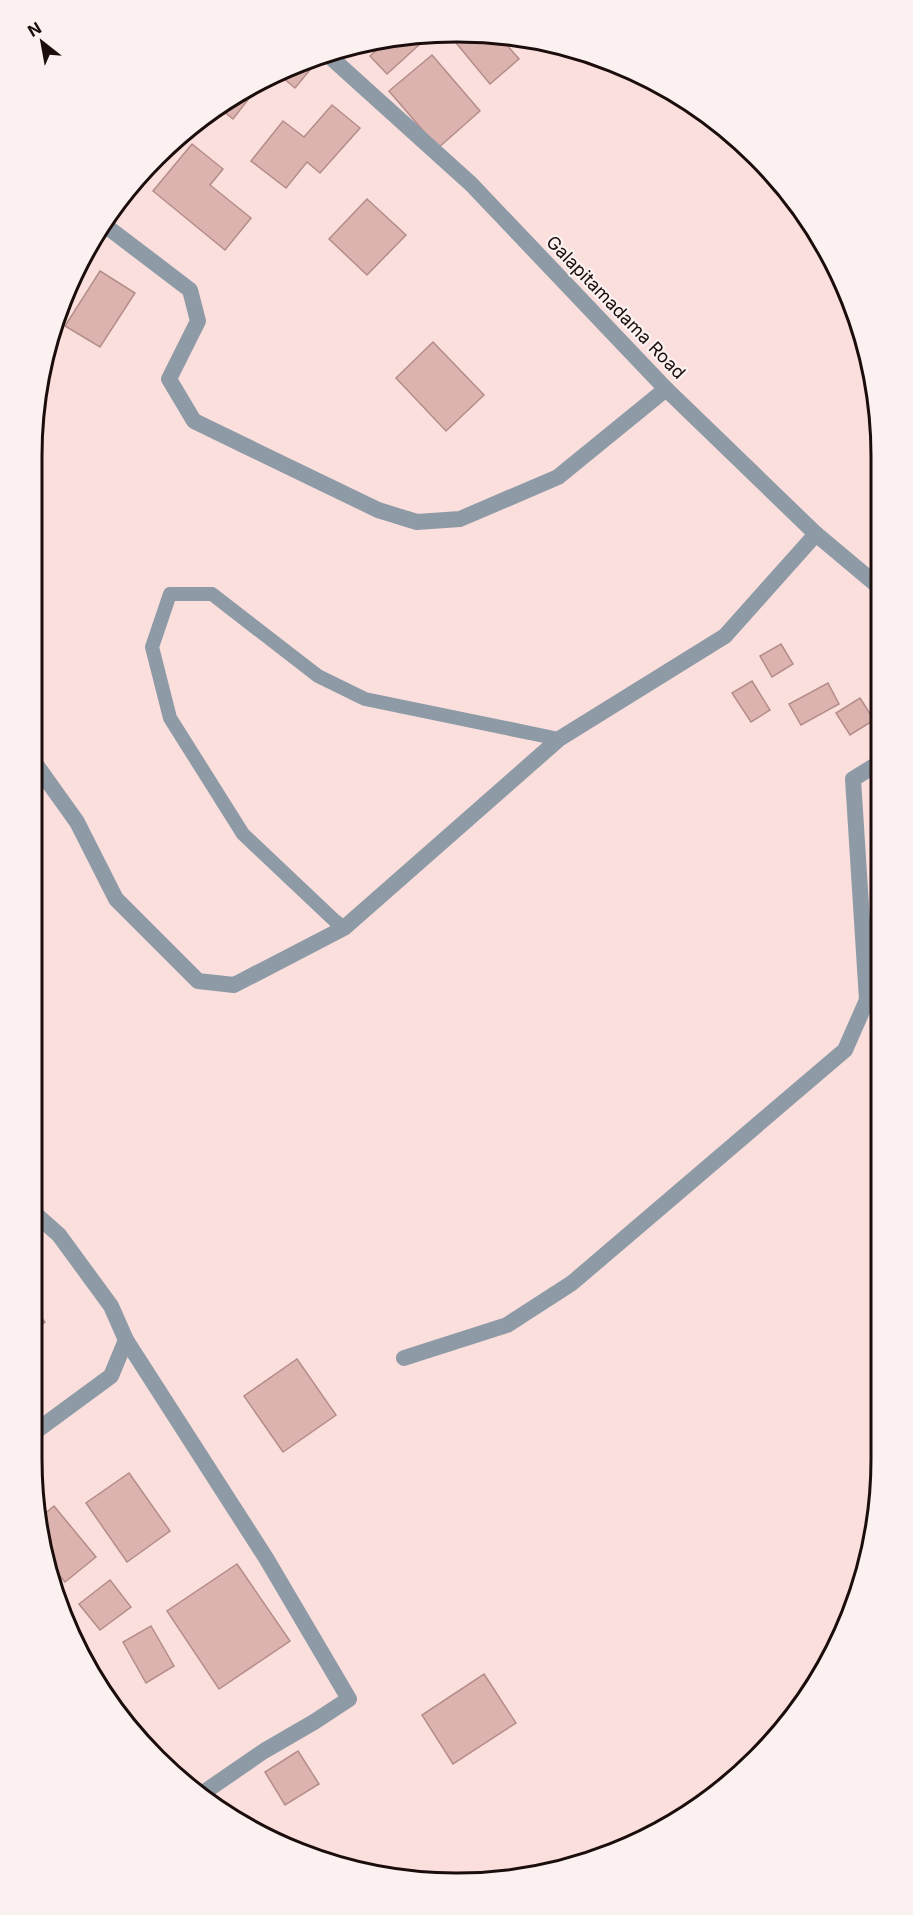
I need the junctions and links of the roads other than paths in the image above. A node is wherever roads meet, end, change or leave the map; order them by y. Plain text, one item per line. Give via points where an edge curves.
1 (334, 61) edge
2 (110, 229) edge
3 (666, 389) junction
4 (816, 534) junction
5 (871, 580) edge
6 (559, 739) junction
7 (871, 768) edge
8 (42, 773) edge
9 (344, 928) junction
10 (42, 1220) edge
11 (126, 1340) junction
12 (404, 1358) dead end
13 (42, 1427) edge
14 (208, 1790) edge

1 - 3 street, Galapitamadama Road via 471,184
2 - 3 street via 190,290 198,321 169,379 194,421 378,510 417,522 460,519 558,477
3 - 4 street, Galapitamadama Road
4 - 5 street, Galapitamadama Road
4 - 6 street via 725,636
6 - 9 street
6 - 9 lane via 365,699 318,676 212,594 170,594 152,647 170,718 243,834
7 - 12 street via 853,779 867,1000 845,1050 572,1283 507,1325
8 - 9 street via 77,822 116,899 198,981 234,984
10 - 11 street via 59,1235 111,1306
11 - 13 street via 111,1376
11 - 14 street via 266,1558 349,1699

